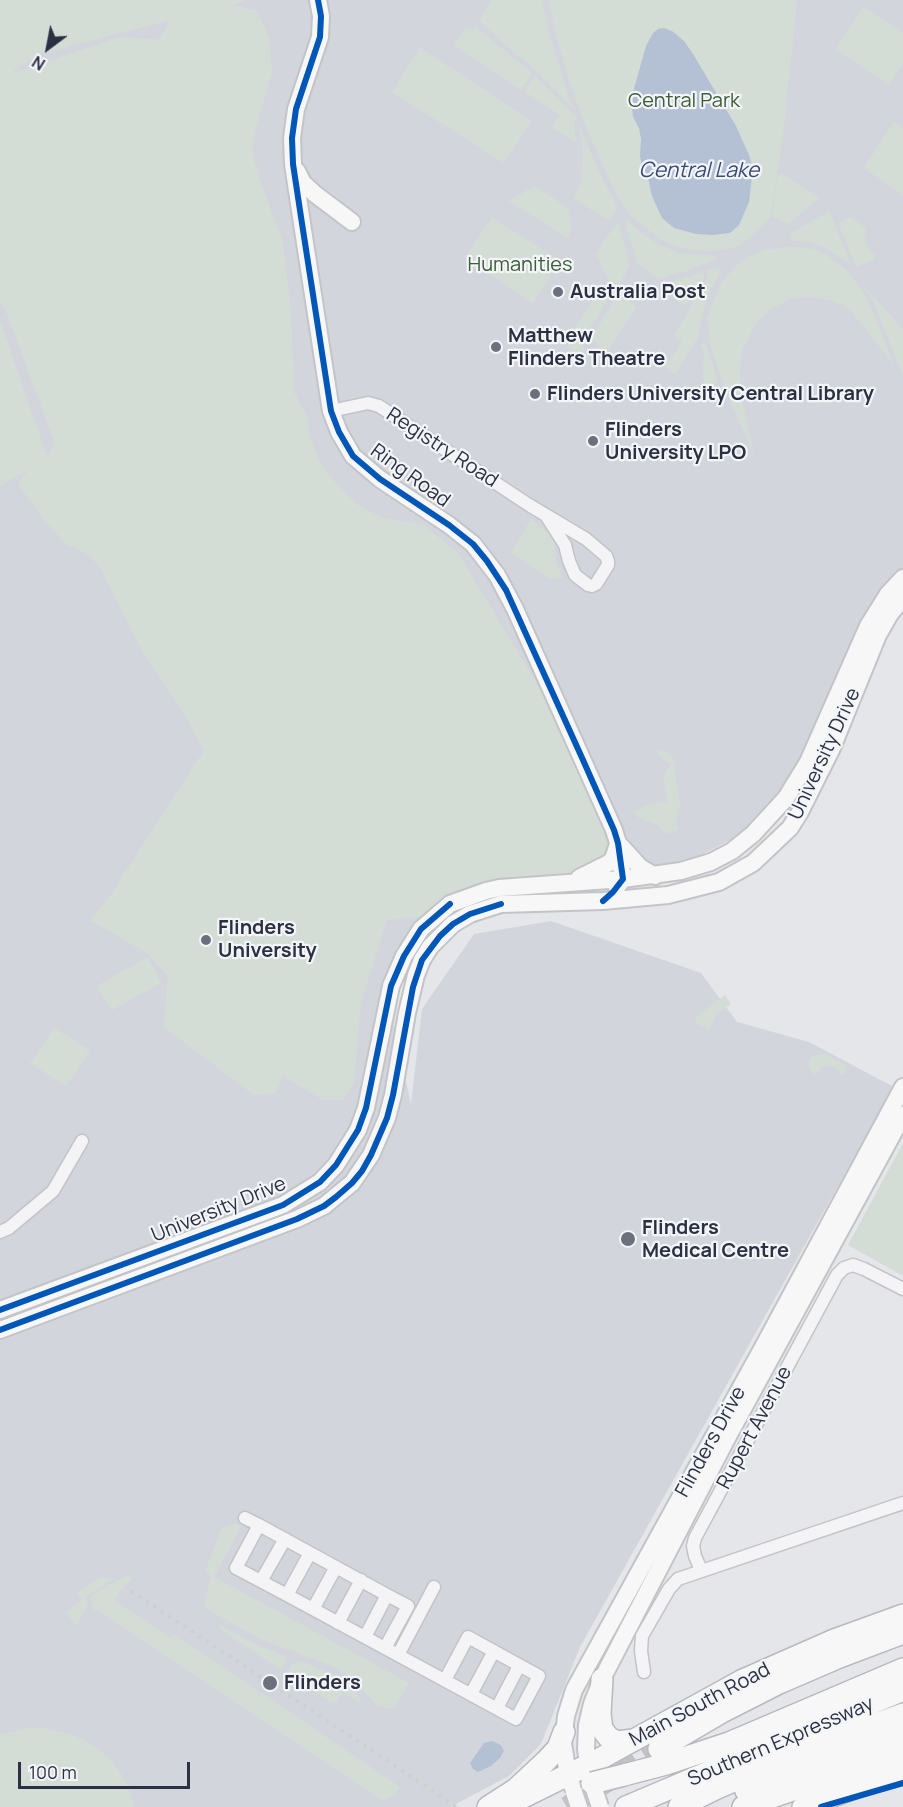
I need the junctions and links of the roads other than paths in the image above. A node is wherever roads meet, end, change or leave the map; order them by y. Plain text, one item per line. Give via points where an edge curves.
1 (318, 0) edge
2 (293, 164) junction
3 (352, 222) dead end
4 (331, 411) junction
5 (547, 517) junction
6 (903, 578) edge
7 (903, 598) edge
8 (618, 843) junction
9 (655, 876) junction
10 (623, 879) junction
11 (570, 882) junction
12 (711, 884) junction
13 (603, 901) junction
14 (903, 1087) edge
15 (903, 1115) edge
16 (82, 1141) dead end
17 (0, 1232) edge
18 (903, 1289) edge
19 (801, 1290) junction
20 (0, 1310) edge
21 (0, 1330) edge
22 (716, 1434) junction
23 (701, 1488) junction
24 (720, 1492) junction
25 (903, 1503) edge
26 (245, 1518) dead end
27 (260, 1525) junction
28 (285, 1539) junction
29 (310, 1553) junction
30 (336, 1567) junction
31 (701, 1570) junction
32 (655, 1577) junction
33 (678, 1579) junction
34 (261, 1581) junction
35 (361, 1581) junction
36 (434, 1587) dead end
37 (287, 1595) junction
38 (387, 1595) junction
39 (313, 1609) junction
40 (903, 1615) edge
41 (338, 1623) junction
42 (903, 1633) edge
43 (365, 1637) junction
44 (385, 1648) junction
45 (494, 1652) junction
46 (398, 1654) junction
47 (519, 1665) junction
48 (903, 1669) edge
49 (644, 1672) dead end
50 (593, 1674) junction
51 (445, 1680) junction
52 (903, 1690) edge
53 (471, 1694) junction
54 (496, 1708) junction
55 (903, 1714) edge
56 (564, 1732) junction
57 (903, 1733) edge
58 (633, 1740) junction
59 (903, 1752) edge
60 (663, 1756) junction
61 (903, 1770) edge
62 (588, 1778) edge
63 (903, 1783) edge
64 (488, 1807) edge
65 (503, 1807) edge
66 (524, 1807) edge
67 (600, 1807) edge
68 (626, 1807) edge
69 (679, 1807) edge
70 (700, 1807) edge
71 (743, 1807) edge
72 (802, 1807) edge
73 (821, 1807) edge

1 - 2 street, Ring Road via 320,37 296,109
2 - 3 street via 303,183
2 - 4 street, Ring Road
4 - 5 street, Registry Road via 368,403 379,406
4 - 8 street, Ring Road via 353,456 473,544 497,575 534,649
5 - 5 street, Registry Road via 586,539 606,556 608,565 596,584 588,585 575,574 565,544
6 - 9 street, University Drive via 876,610 808,762 780,806 726,854 696,868
7 - 12 street, University Drive via 878,635 832,748 790,828 753,863
8 - 9 street via 640,867
8 - 10 street, Ring Road
8 - 11 street via 609,863
9 - 10 street, University Drive
10 - 11 street, University Drive
10 - 12 street via 644,891
10 - 13 street
11 - 20 street, University Drive via 486,891 450,904 421,929 391,986 358,1130 320,1182 284,1205
12 - 13 street, University Drive via 668,895
13 - 21 street, University Drive via 501,904 470,914 440,936 416,975 393,1095 380,1135 362,1171 324,1206
14 - 19 street, Flinders Drive
15 - 19 street, Flinders Drive
16 - 17 street via 53,1191
18 - 24 street, Rupert Avenue via 859,1267 849,1265 837,1275
19 - 22 street, Flinders Drive
22 - 23 street, Flinders Drive
22 - 50 street, Flinders Drive
23 - 24 street
23 - 32 street, Flinders Drive
24 - 31 street, Rupert Avenue via 693,1546
25 - 31 street
26 - 27 street
27 - 28 street
27 - 34 street via 236,1568
28 - 29 street
28 - 34 street
29 - 30 street
29 - 37 street
30 - 35 street
30 - 39 street
31 - 33 street
32 - 33 street
32 - 50 street, Flinders Drive
33 - 49 street via 644,1633
34 - 37 street
35 - 38 street
35 - 41 street
36 - 46 street
37 - 39 street
38 - 43 street
38 - 44 street via 408,1606
39 - 41 street
40 - 58 highway, Main South Road via 743,1680
41 - 43 street
42 - 60 highway via 779,1683 722,1712
43 - 44 street
44 - 46 street
45 - 47 street
45 - 51 street via 468,1637
45 - 53 street
46 - 51 street
47 - 54 street
47 - 54 street via 538,1676 516,1719
48 - 60 highway via 729,1743
50 - 56 street, Flinders Drive via 571,1697
50 - 58 highway via 602,1729 618,1742
50 - 62 street, Flinders Drive via 587,1720
51 - 53 street
52 - 68 highway, Southern Expressway
53 - 54 street
55 - 69 highway, Southern Expressway via 817,1746
56 - 62 street, Flinders Drive via 564,1748
56 - 64 highway via 558,1748 546,1761 516,1790
57 - 70 highway
58 - 62 highway, Main South Road
59 - 71 highway
60 - 62 highway
61 - 72 highway
62 - 65 highway, Main South Road
62 - 66 highway
62 - 67 street, Flinders Drive, bridge
63 - 73 highway

